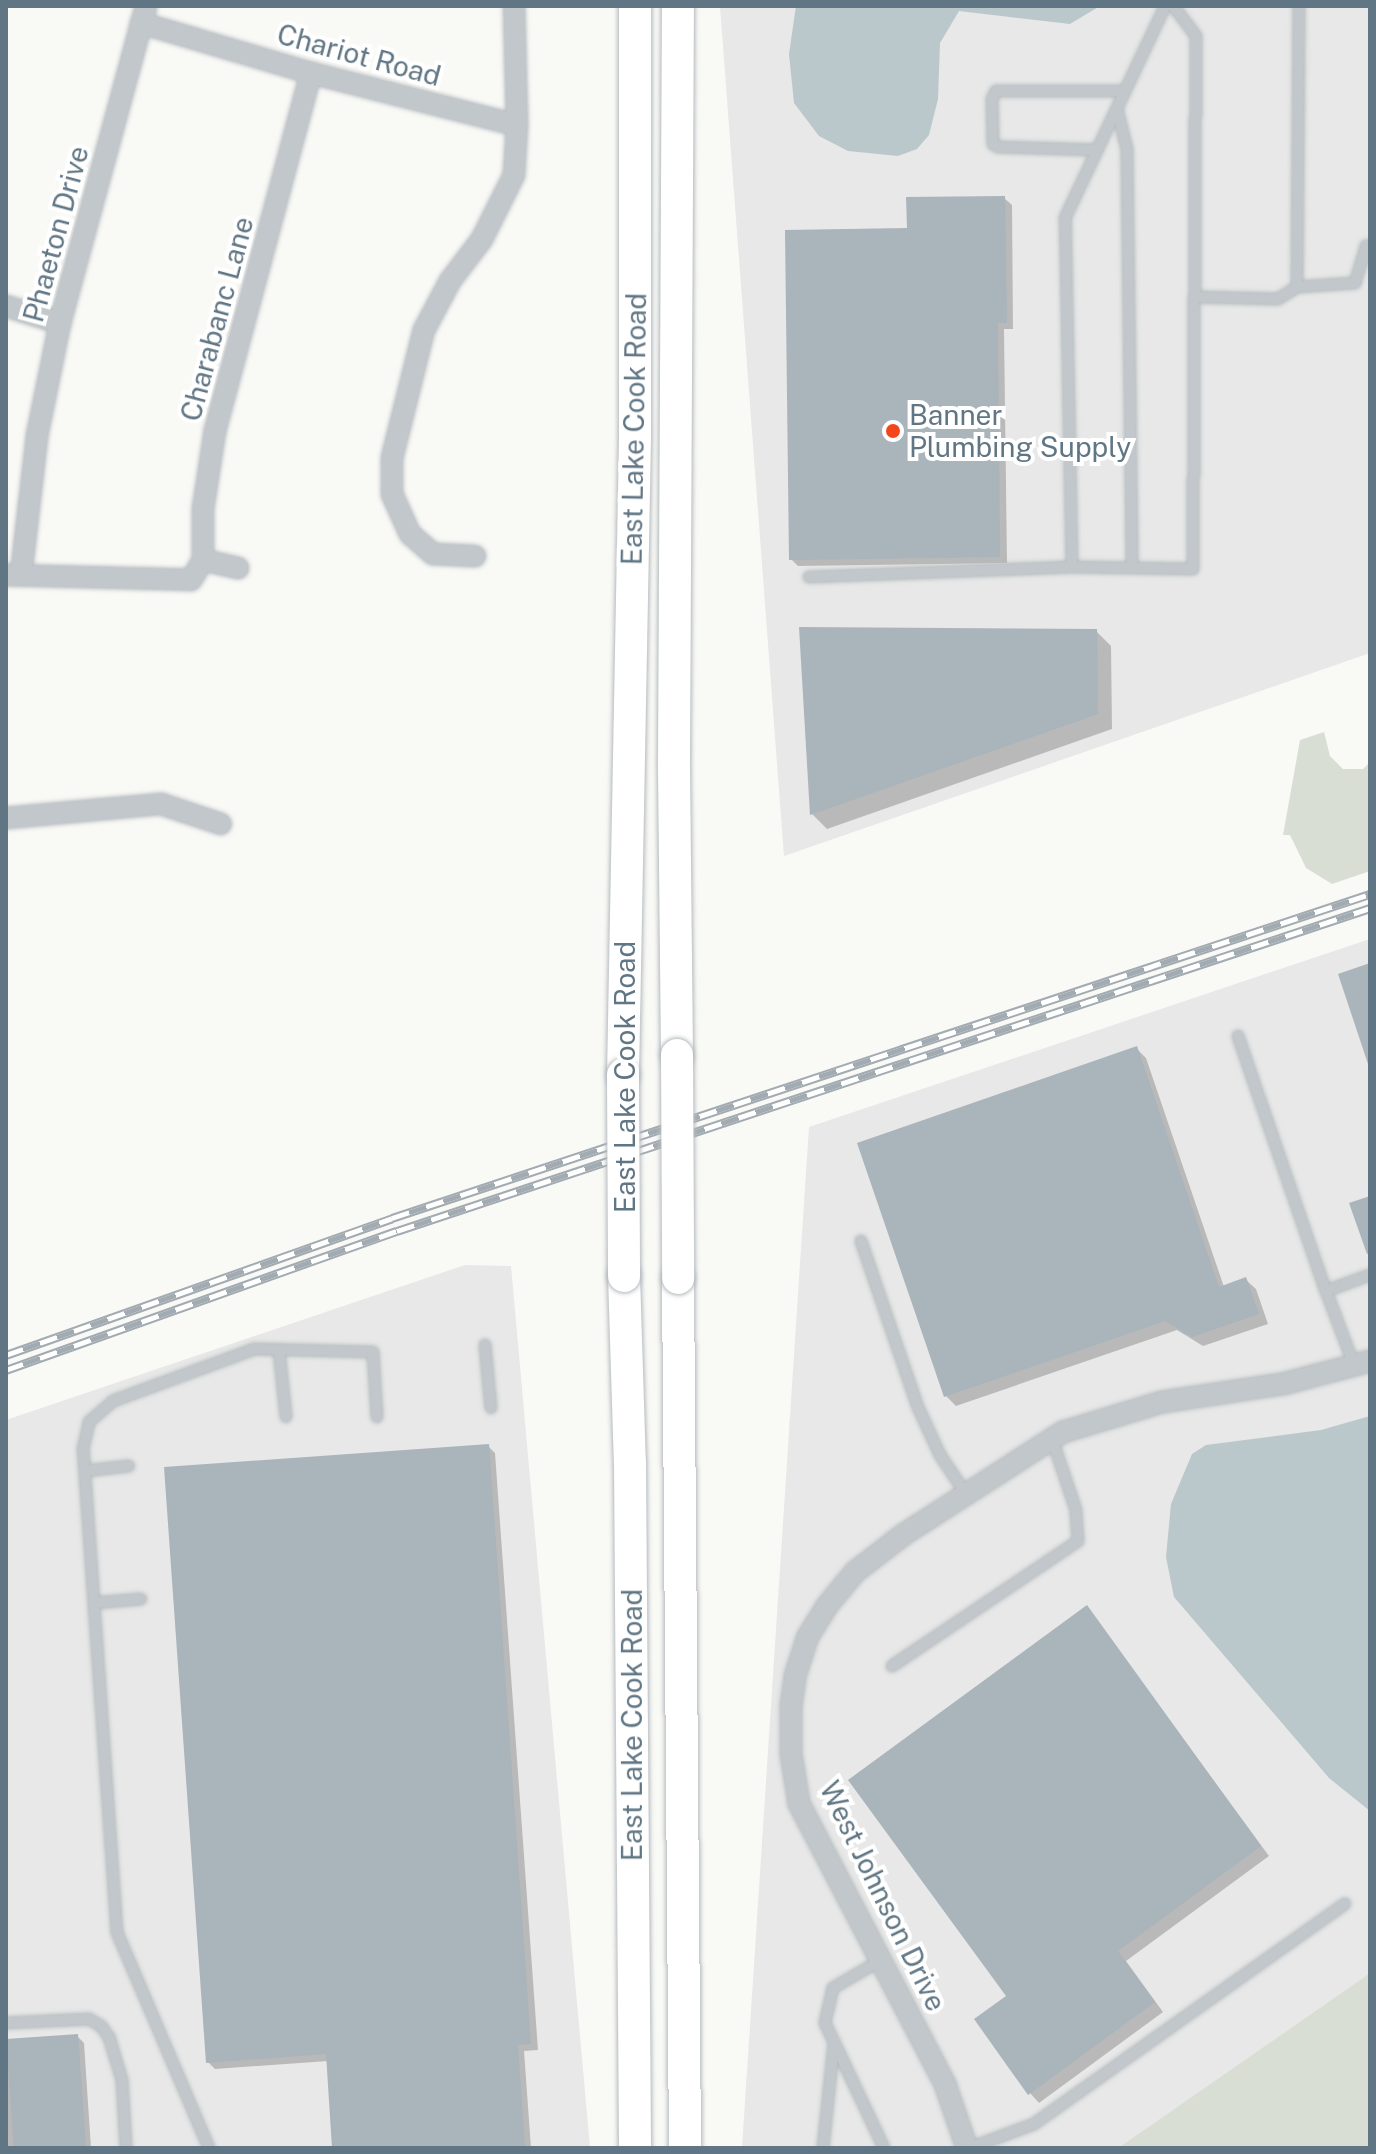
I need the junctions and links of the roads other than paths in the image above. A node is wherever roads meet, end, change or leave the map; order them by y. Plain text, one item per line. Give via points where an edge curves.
1 (514, 6) edge
2 (635, 6) edge
3 (678, 6) edge
4 (1165, 6) edge
5 (1173, 6) edge
6 (1299, 6) edge
7 (143, 14) edge
8 (311, 73) junction
9 (1125, 91) junction
10 (1117, 109) junction
11 (517, 125) junction
12 (1097, 150) junction
13 (1370, 246) edge
14 (1297, 287) junction
15 (1194, 297) junction
16 (6, 306) edge
17 (60, 323) junction
18 (475, 556) dead end
19 (203, 560) junction
20 (1072, 567) junction
21 (238, 568) dead end
22 (1132, 568) junction
23 (13, 575) edge
24 (809, 577) dead end
25 (6, 818) edge
26 (221, 824) dead end
27 (1238, 1036) dead end
28 (861, 1241) dead end
29 (1370, 1275) edge
30 (1326, 1291) junction
31 (485, 1345) dead end
32 (279, 1350) junction
33 (1362, 1363) edge
34 (491, 1408) dead end
35 (286, 1417) dead end
36 (377, 1417) dead end
37 (1052, 1439) junction
38 (129, 1466) dead end
39 (85, 1471) junction
40 (966, 1494) junction
41 (141, 1599) dead end
42 (94, 1603) junction
43 (892, 1666) dead end
44 (1345, 1904) dead end
45 (883, 1959) junction
46 (6, 2023) edge
47 (834, 2042) junction
48 (126, 2148) edge
49 (209, 2148) edge
50 (635, 2148) edge
51 (685, 2148) edge
52 (823, 2148) edge
53 (884, 2148) edge
54 (969, 2148) edge

1 - 11 street
2 - 50 main road, East Lake Cook Road, bridge via 635,436 623,1075
3 - 51 main road, East Lake Cook Road, bridge via 674,759
4 - 9 lane
5 - 15 lane via 1196,36
6 - 14 lane
7 - 8 street, Chariot Road
7 - 17 street, Phaeton Drive
8 - 11 street, Chariot Road
8 - 19 street, Charabanc Lane via 215,431 203,509
9 - 10 lane
9 - 12 lane via 996,91 992,99 993,144 998,147
10 - 12 lane
10 - 22 lane via 1127,149
11 - 18 street via 514,175 482,239 450,281 424,330 392,458 392,494 410,534 433,554
12 - 20 lane via 1065,218
13 - 14 lane via 1355,283
14 - 15 lane via 1278,299
15 - 22 lane via 1193,569
16 - 17 street
17 - 23 street, Phaeton Drive
19 - 21 street
19 - 23 street via 191,580
20 - 22 lane
20 - 24 lane
25 - 26 street via 161,804
27 - 30 lane
28 - 40 lane via 917,1405
29 - 30 lane
30 - 33 lane
31 - 34 lane
32 - 35 lane
32 - 36 lane via 373,1352
32 - 39 lane via 254,1349 113,1401 89,1422
33 - 37 street, West Johnson Drive via 1283,1384 1162,1402
37 - 40 street, West Johnson Drive
37 - 43 lane via 1076,1510 1078,1541
38 - 39 lane
39 - 42 lane
40 - 45 street, West Johnson Drive via 855,1572 807,1638 795,1676 791,1754 799,1803
41 - 42 lane
42 - 49 lane via 117,1932
44 - 54 lane via 1034,2124
45 - 47 lane via 833,1988 825,2023
45 - 54 street, West Johnson Drive via 945,2084
46 - 48 lane via 89,2019 101,2026 122,2080
47 - 52 lane
47 - 53 lane

